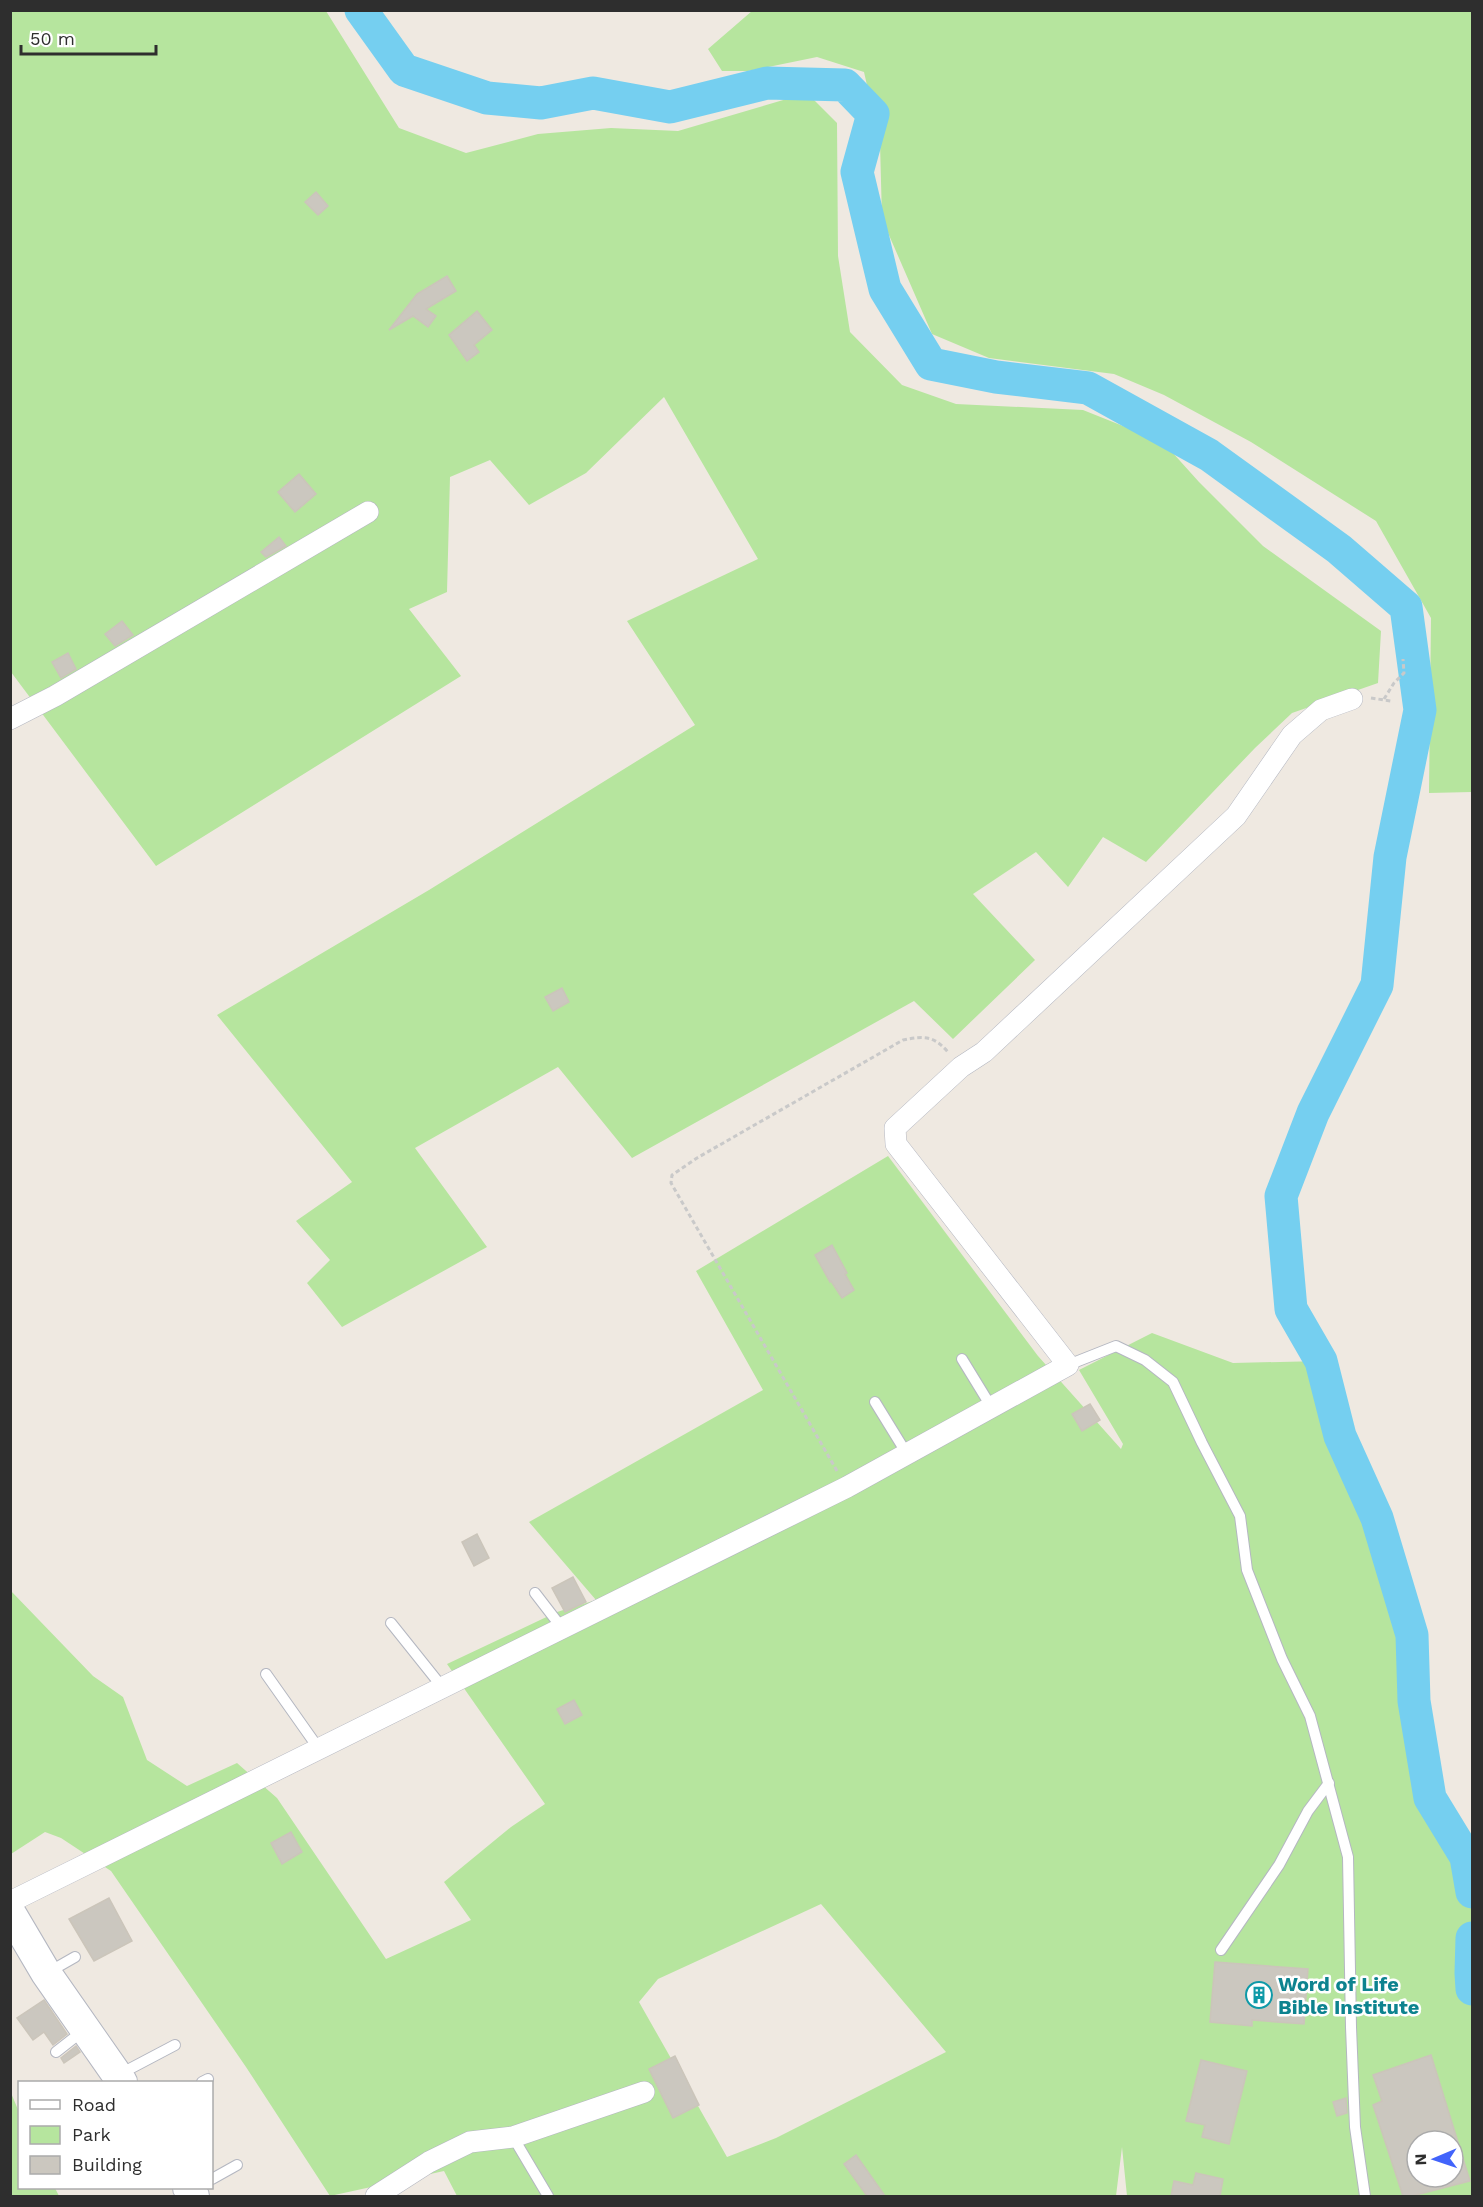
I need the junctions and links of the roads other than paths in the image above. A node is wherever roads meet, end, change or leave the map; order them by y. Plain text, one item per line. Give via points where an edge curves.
1 (368, 512) dead end
2 (1352, 699) dead end
3 (10, 720) edge
4 (962, 1359) dead end
5 (1068, 1365) junction
6 (875, 1402) dead end
7 (992, 1408) junction
8 (907, 1454) junction
9 (535, 1593) dead end
10 (391, 1623) dead end
11 (562, 1628) junction
12 (266, 1674) dead end
13 (443, 1688) junction
14 (320, 1749) junction
15 (1329, 1783) junction
16 (10, 1902) edge
17 (10, 1912) edge
18 (1221, 1950) dead end
19 (75, 1957) dead end
20 (46, 1973) junction
21 (85, 2029) junction
22 (176, 2045) dead end
23 (56, 2052) dead end
24 (115, 2077) edge
25 (644, 2092) dead end
26 (513, 2137) junction
27 (237, 2165) dead end
28 (213, 2178) edge
29 (376, 2196) edge
30 (548, 2196) edge
31 (1365, 2196) edge

1 - 3 street
2 - 5 street via 1321,710 1292,735 1236,816 984,1052 961,1066 895,1128 896,1144
4 - 7 lane
5 - 7 street
5 - 15 lane via 1116,1346 1145,1360 1173,1382 1240,1516 1246,1570 1310,1716
6 - 8 lane
7 - 8 street
8 - 11 street
9 - 11 lane
10 - 13 lane
11 - 13 street
12 - 14 lane
13 - 14 street
14 - 16 street
15 - 18 lane
15 - 31 lane via 1348,1857 1355,2127
17 - 20 street
19 - 20 lane
20 - 21 street
21 - 23 lane
21 - 24 street
22 - 24 lane
25 - 26 street
26 - 29 street via 470,2142
26 - 30 lane
27 - 28 lane

